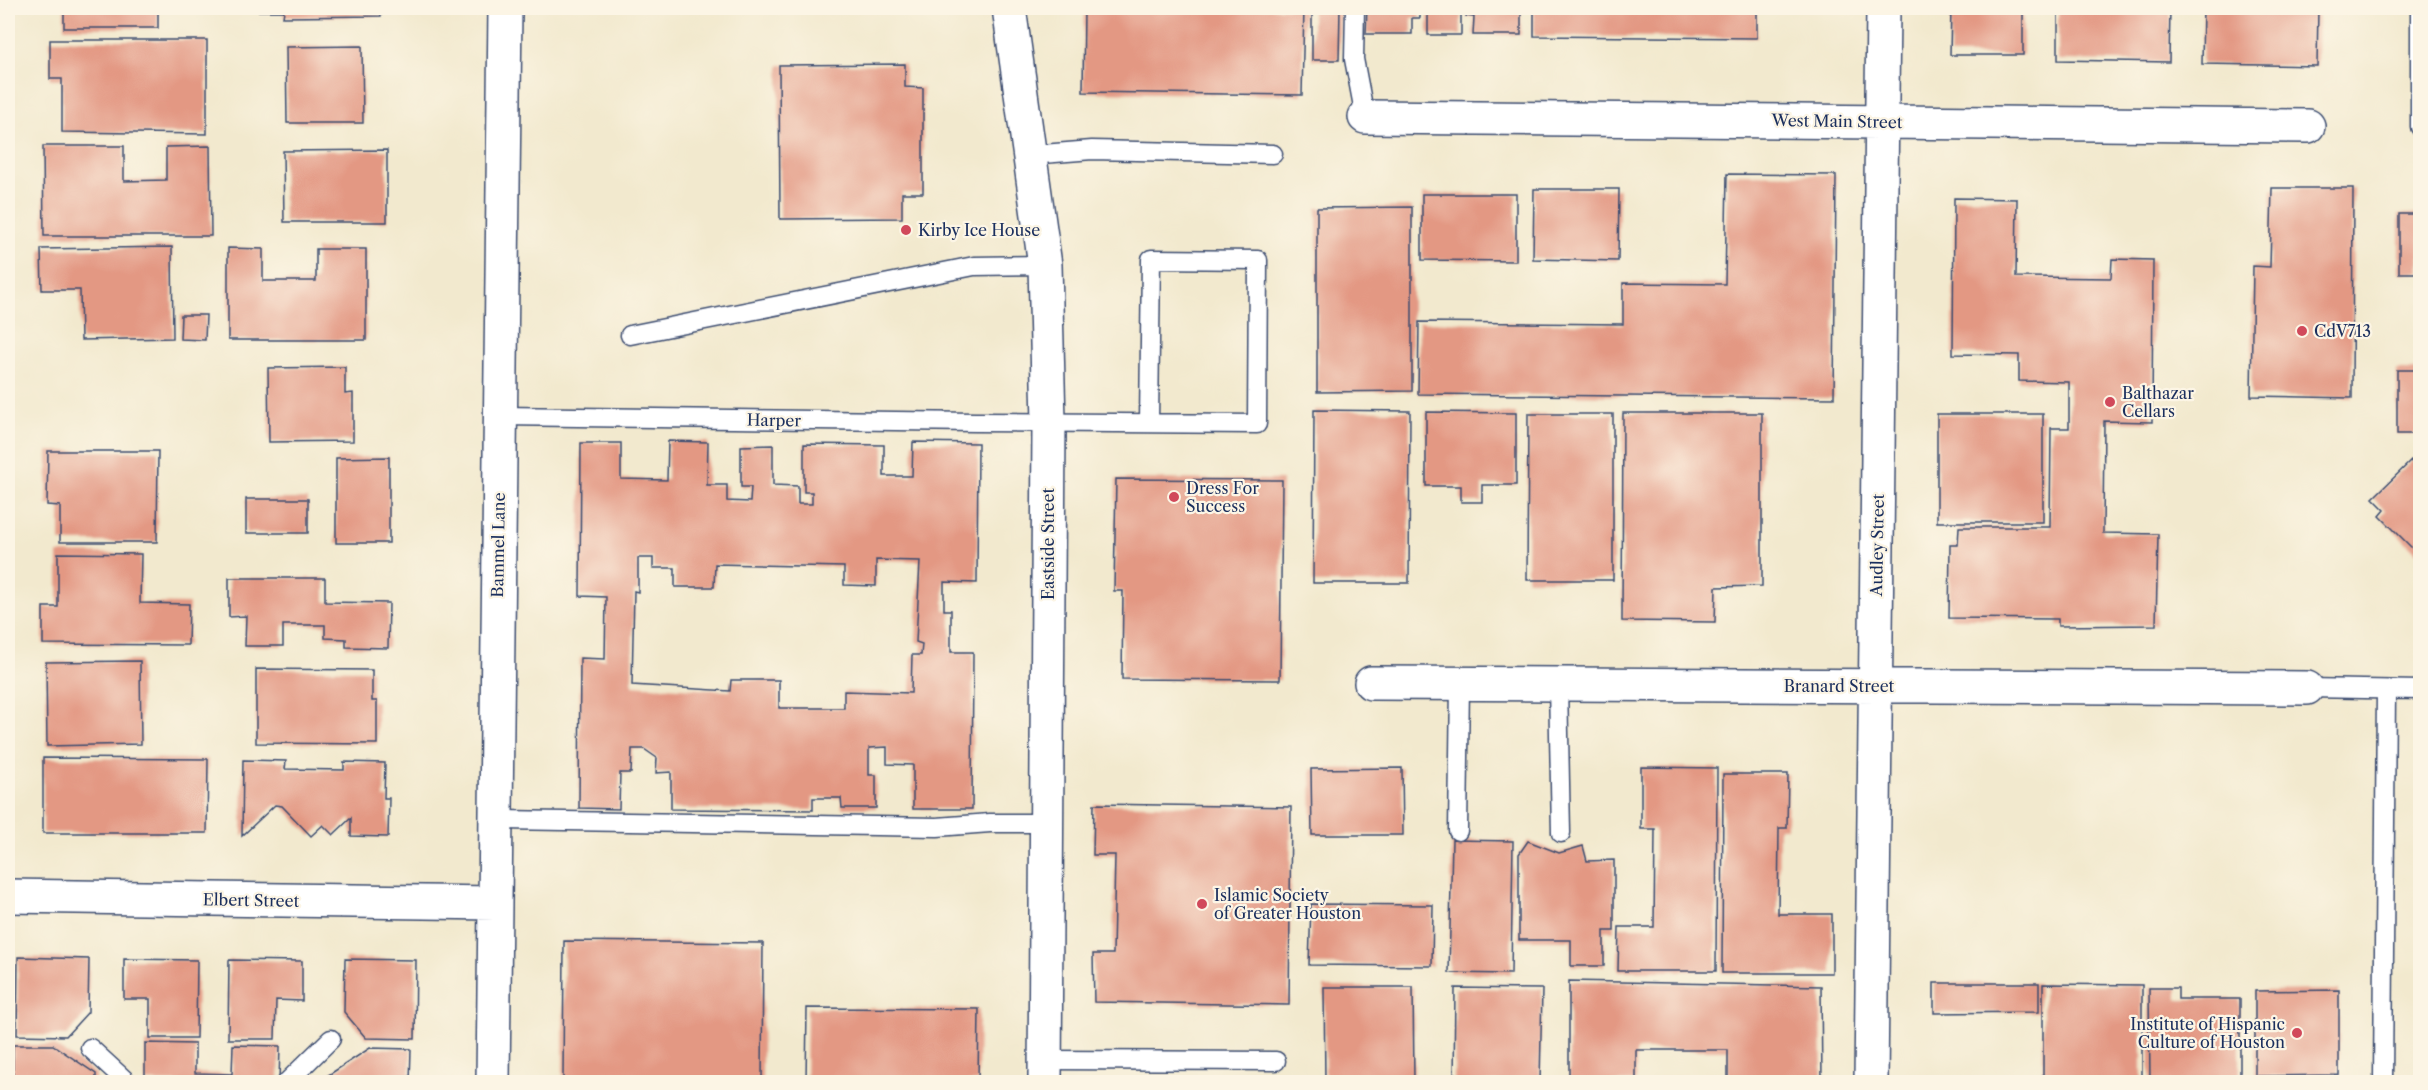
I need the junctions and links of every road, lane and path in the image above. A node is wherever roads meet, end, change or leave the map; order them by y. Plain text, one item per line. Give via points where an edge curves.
1 (505, 8) edge
2 (1009, 8) edge
3 (1355, 8) edge
4 (1883, 8) edge
5 (2420, 8) edge
6 (1365, 117) joint
7 (1882, 122) junction
8 (2308, 126) dead end
9 (2421, 127) edge
10 (1273, 154) dead end
11 (1030, 155) junction
12 (1045, 265) junction
13 (630, 335) dead end
14 (500, 416) junction
15 (1049, 422) junction
16 (1149, 423) junction
17 (1371, 683) dead end
18 (1460, 684) junction
19 (1558, 684) junction
20 (1875, 686) junction
21 (2307, 688) joint
22 (2386, 690) junction
23 (2421, 690) edge
24 (496, 820) junction
25 (1046, 823) junction
26 (1458, 831) dead end
27 (1561, 833) dead end
28 (8, 896) edge
29 (495, 903) junction
30 (331, 1039) dead end
31 (90, 1048) dead end
32 (1276, 1061) dead end
33 (1045, 1071) edge
34 (2298, 1076) dead end
35 (127, 1083) edge
36 (287, 1083) edge
37 (493, 1083) edge
38 (1871, 1083) edge
39 (2297, 1083) edge
40 (2383, 1083) edge

1 - 14 street, Bammel Lane
2 - 11 street, Eastside Street
3 - 6 lane via 1354,59
4 - 7 street, Audley Street
5 - 9 lane
6 - 7 street, West Main Street
7 - 8 street, West Main Street
7 - 20 street, Audley Street
10 - 11 lane via 1092,150
11 - 12 street, Eastside Street
12 - 13 lane via 974,266
12 - 15 street, Eastside Street
14 - 15 lane, Harper
14 - 24 street, Bammel Lane
15 - 16 lane, Harper
15 - 25 street, Eastside Street
16 - 16 lane, Harper via 1151,260 1258,260 1257,424
17 - 18 street, Branard Street
18 - 19 street, Branard Street
18 - 26 lane
19 - 20 street, Branard Street
19 - 27 lane
20 - 21 street, Branard Street
20 - 38 street, Audley Street
21 - 22 lane
22 - 23 lane
22 - 40 lane
24 - 25 lane via 937,827
24 - 29 street, Bammel Lane
25 - 33 street, Eastside Street
28 - 29 street, Elbert Street
29 - 37 street, Bammel Lane
30 - 36 lane
31 - 35 lane
32 - 33 lane
34 - 39 path

